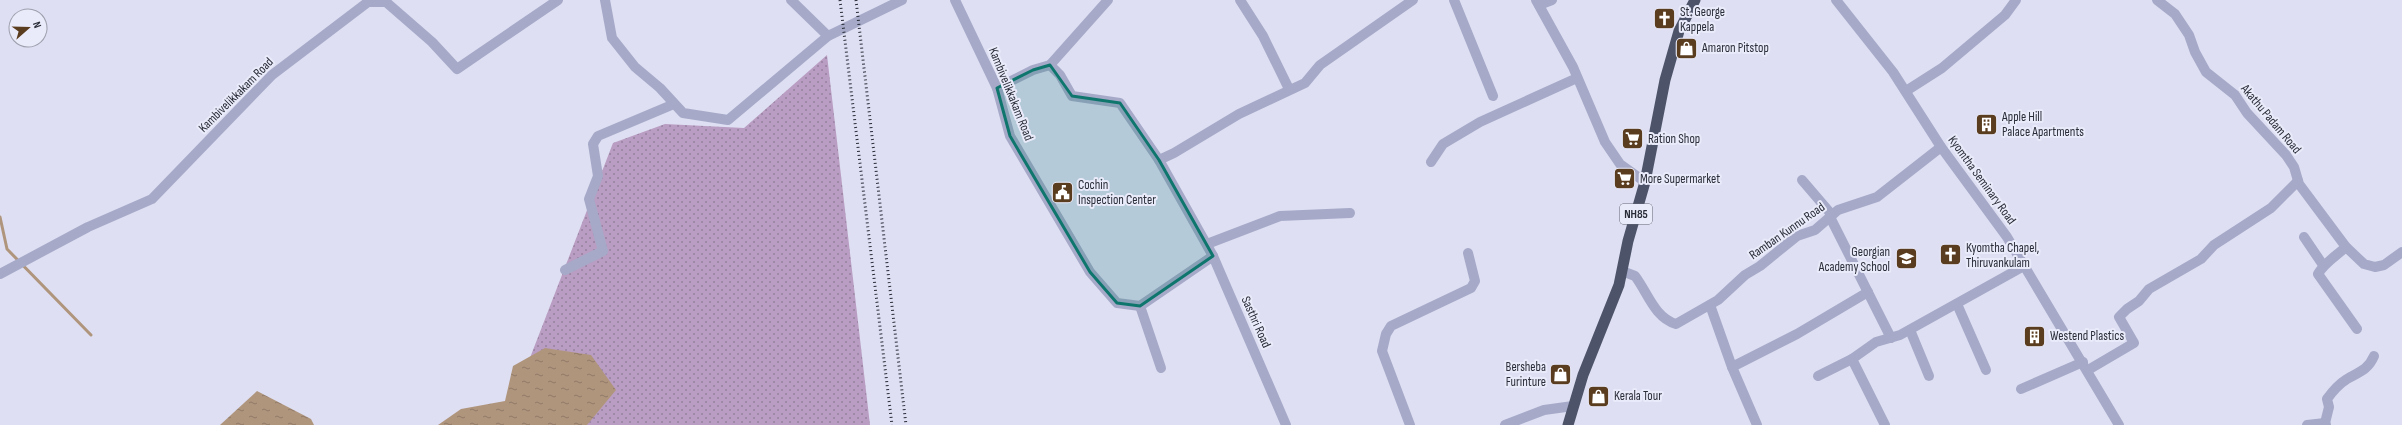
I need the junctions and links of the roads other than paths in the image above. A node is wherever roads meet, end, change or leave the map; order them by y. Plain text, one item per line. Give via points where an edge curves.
1 (558, 0) edge
2 (605, 0) edge
3 (791, 0) edge
4 (902, 0) edge
5 (955, 0) edge
6 (1108, 0) edge
7 (1240, 0) edge
8 (1413, 0) edge
9 (1454, 0) edge
10 (1552, 0) edge
11 (1695, 0) edge
12 (1836, 0) edge
13 (2016, 0) edge
14 (2157, 0) edge
15 (1537, 3) edge
16 (828, 36) junction
17 (1050, 65) junction
18 (1577, 78) junction
19 (997, 88) junction
20 (1289, 89) junction
21 (1906, 91) junction
22 (1493, 96) dead end
23 (674, 104) junction
24 (1941, 147) junction
25 (1159, 160) junction
26 (1431, 162) dead end
27 (1802, 180) dead end
28 (2298, 181) junction
29 (1645, 182) junction
30 (1350, 213) dead end
31 (1831, 216) junction
32 (2304, 237) dead end
33 (1207, 244) junction
34 (2346, 247) junction
35 (2402, 252) edge
36 (1468, 253) dead end
37 (1213, 256) junction
38 (2323, 265) junction
39 (2024, 266) junction
40 (565, 270) dead end
41 (1622, 271) junction
42 (0, 274) edge
43 (1868, 292) junction
44 (1957, 304) junction
45 (1710, 305) junction
46 (1140, 306) junction
47 (2357, 329) dead end
48 (1910, 330) junction
49 (1890, 338) junction
50 (2374, 356) dead end
51 (1852, 359) junction
52 (2086, 366) junction
53 (1732, 367) junction
54 (1161, 368) dead end
55 (1986, 370) dead end
56 (1818, 376) dead end
57 (1928, 376) dead end
58 (2021, 389) dead end
59 (1573, 406) junction
60 (2326, 424) edge
61 (1286, 425) edge
62 (1410, 425) edge
63 (1505, 425) edge
64 (1568, 425) edge
65 (1757, 425) edge
66 (1885, 425) edge
67 (2119, 425) edge
68 (2307, 425) edge

1 - 42 street, Kambivelikkakam Road via 457,69 432,42 386,2 368,2 272,75 152,199 88,227
2 - 23 street via 612,38 635,67
3 - 16 street
4 - 16 street
5 - 19 street, Kambivelikkakam Road
6 - 17 street
7 - 20 street via 1263,36
8 - 20 street via 1320,64 1305,83
9 - 22 street
10 - 15 street
11 - 29 highway, NH85 via 1679,32 1664,80
12 - 21 street, Kyomtha Seminary Road
13 - 21 street via 2005,15 1942,68
14 - 28 street, Akathu Padam Road via 2175,14 2189,35 2206,72 2236,94 2247,113 2286,155 2294,167
15 - 18 street
16 - 23 street via 728,120 683,113
17 - 19 street via 1033,70
17 - 25 street, Sasthri Road via 1060,75 1072,96 1120,103
18 - 26 street via 1480,122 1443,144
18 - 29 street via 1605,142 1620,164
19 - 46 street, Kambivelikkakam Road via 1010,136 1090,272 1117,303
20 - 25 street via 1239,114
21 - 24 street, Kyomtha Seminary Road
23 - 40 street via 598,136 593,144 598,176 590,199 603,251
24 - 31 street, Ramban Kunnu Road via 1877,197 1838,210
24 - 39 street, Kyomtha Seminary Road via 2007,237
25 - 33 street, Sasthri Road
27 - 31 street
28 - 34 street, Akathu Padam Road
28 - 52 street via 2271,208 2214,245 2201,259 2149,289 2139,301 2126,309 2119,317 2134,343
29 - 41 highway, NH85
30 - 33 street via 1280,216
31 - 43 street
31 - 45 street, Ramban Kunnu Road via 1815,230 1797,236
32 - 38 street
33 - 37 street, Sasthri Road
34 - 35 street, Akathu Padam Road via 2364,264 2375,267 2384,265
34 - 38 street
36 - 62 street via 1475,281 1471,288 1391,326 1386,334 1382,351
37 - 46 street
37 - 61 street, Sasthri Road
38 - 47 street via 2318,274
39 - 44 street
39 - 52 street, Kyomtha Seminary Road
41 - 45 street, Ramban Kunnu Road via 1636,276 1653,307 1669,322 1676,324
41 - 59 highway, NH85 via 1614,301
43 - 49 street
43 - 53 street via 1797,334
44 - 48 street
44 - 55 street
45 - 53 street
46 - 54 street
48 - 49 street
48 - 57 street
49 - 51 street via 1876,342
50 - 60 street via 2361,374 2346,380 2327,399 2329,407
51 - 56 street
51 - 66 street
52 - 58 street
52 - 67 street, Kyomtha Seminary Road
53 - 65 street
59 - 63 street via 1544,410
59 - 64 highway, NH85
60 - 68 street

